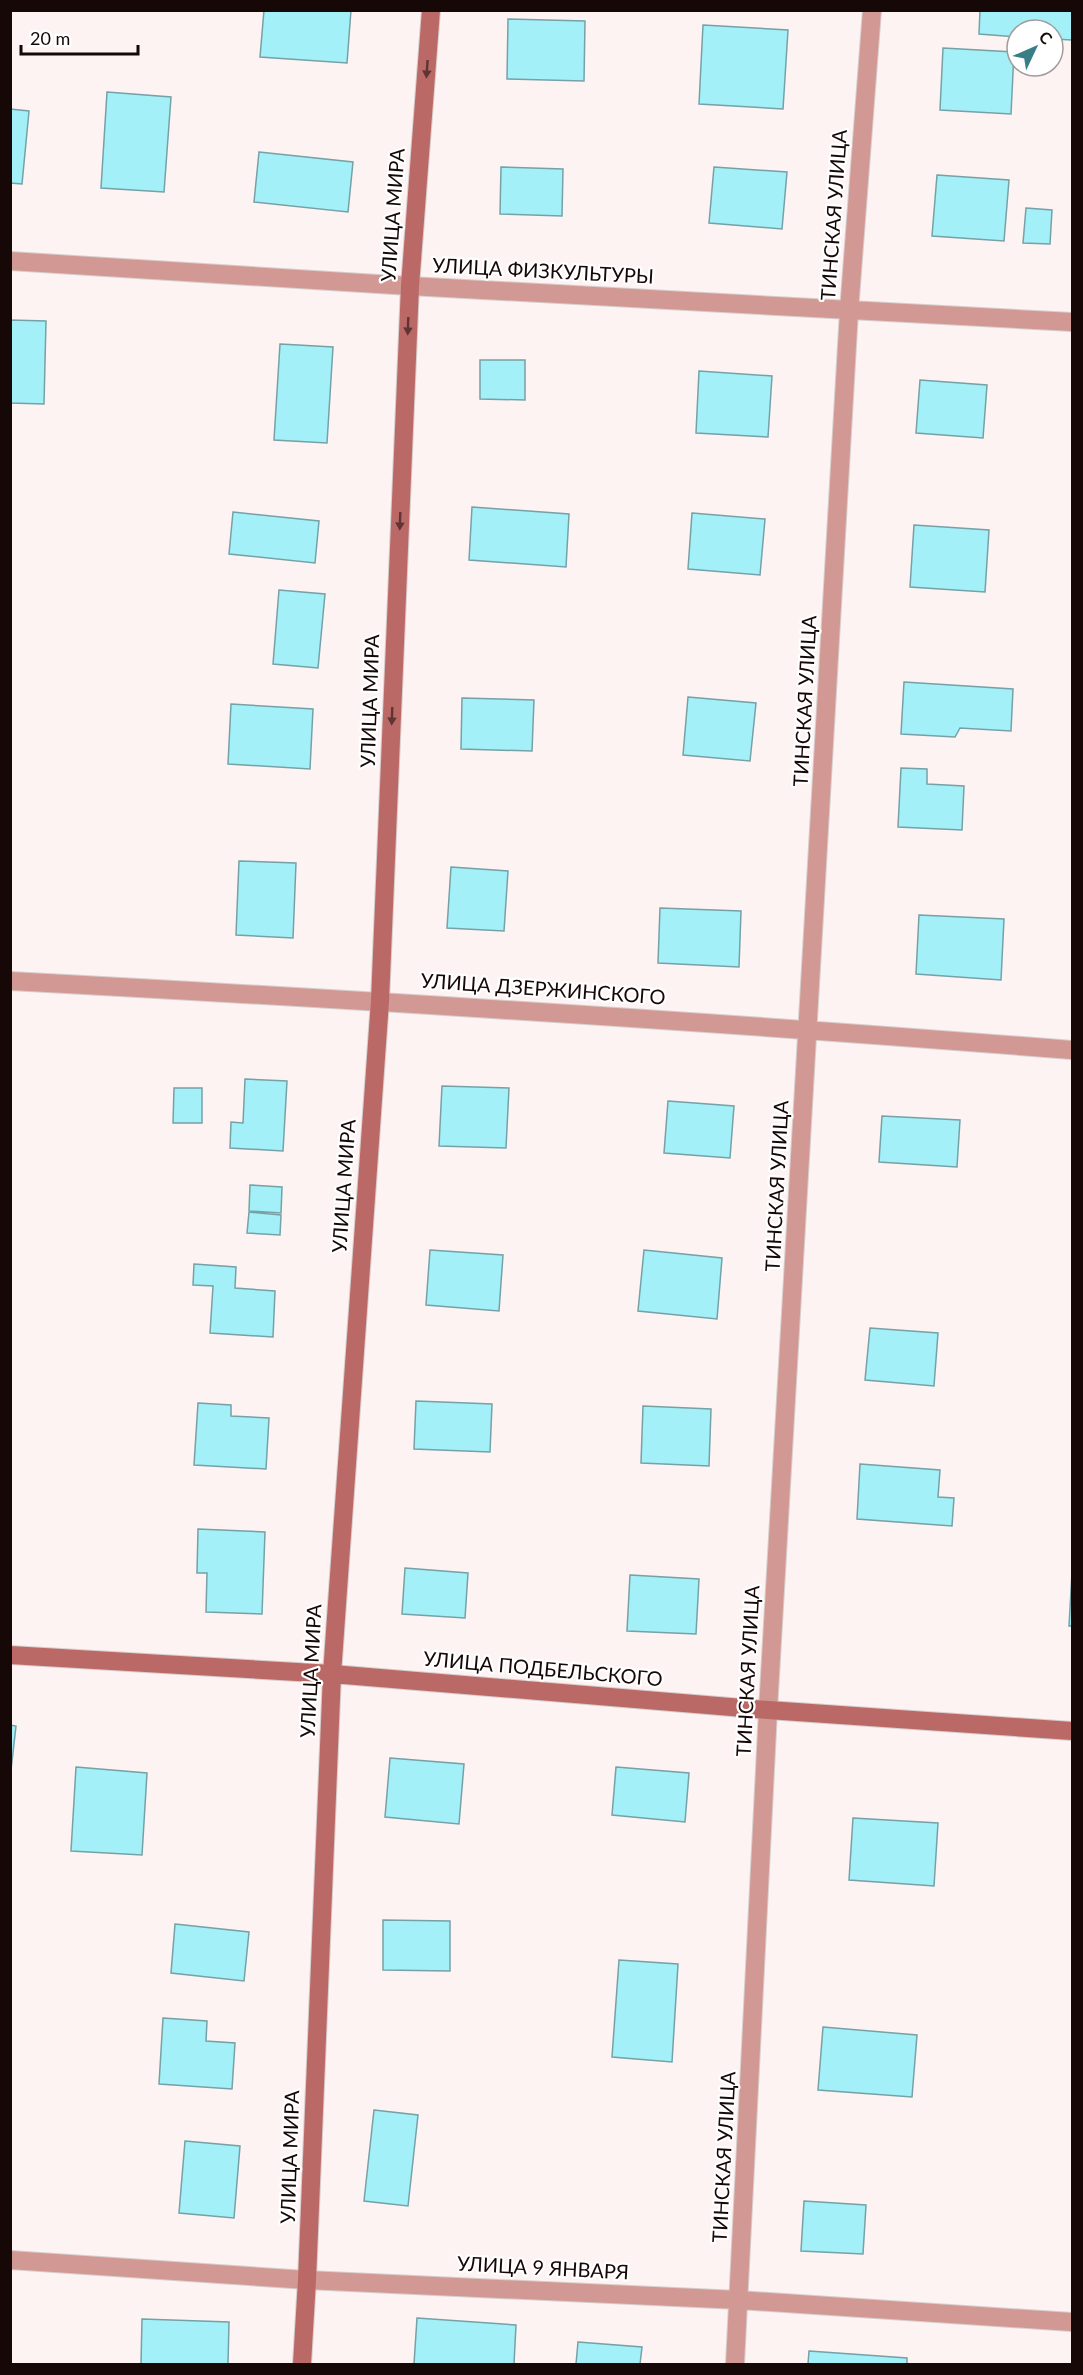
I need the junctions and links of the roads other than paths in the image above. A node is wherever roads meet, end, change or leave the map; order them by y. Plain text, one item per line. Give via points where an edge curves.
1 (431, 10) edge
2 (872, 10) edge
3 (10, 261) edge
4 (410, 286) junction
5 (849, 311) junction
6 (1072, 322) edge
7 (10, 981) edge
8 (380, 1001) junction
9 (809, 1029) junction
10 (1072, 1050) edge
11 (10, 1655) edge
12 (332, 1674) junction
13 (768, 1710) junction
14 (1072, 1731) edge
15 (10, 2260) edge
16 (307, 2280) junction
17 (739, 2300) junction
18 (1072, 2322) edge
19 (302, 2364) edge
20 (735, 2364) edge

1 -> 4 main road, УЛИЦА МИРА
2 - 5 street, ТИНСКАЯ УЛИЦА
3 - 4 street, УЛИЦА ФИЗКУЛЬТУРЫ
4 - 5 street, УЛИЦА ФИЗКУЛЬТУРЫ
4 -> 8 main road, УЛИЦА МИРА
5 - 6 street, УЛИЦА ФИЗКУЛЬТУРЫ
5 - 9 street, ТИНСКАЯ УЛИЦА
7 - 8 street, УЛИЦА ДЗЕРЖИНСКОГО
8 - 9 street, УЛИЦА ДЗЕРЖИНСКОГО
8 - 12 main road, УЛИЦА МИРА
9 - 10 street, УЛИЦА ДЗЕРЖИНСКОГО
9 - 13 street, ТИНСКАЯ УЛИЦА
11 - 12 main road, УЛИЦА ПОДБЕЛЬСКОГО
12 - 13 main road, УЛИЦА ПОДБЕЛЬСКОГО
12 - 16 main road, УЛИЦА МИРА
13 - 14 main road, УЛИЦА ПОДБЕЛЬСКОГО
13 - 17 street, ТИНСКАЯ УЛИЦА
15 - 16 street, УЛИЦА 9 ЯНВАРЯ
16 - 17 street, УЛИЦА 9 ЯНВАРЯ
16 - 19 main road, УЛИЦА МИРА
17 - 18 street, УЛИЦА 9 ЯНВАРЯ
17 - 20 street, ТИНСКАЯ УЛИЦА

